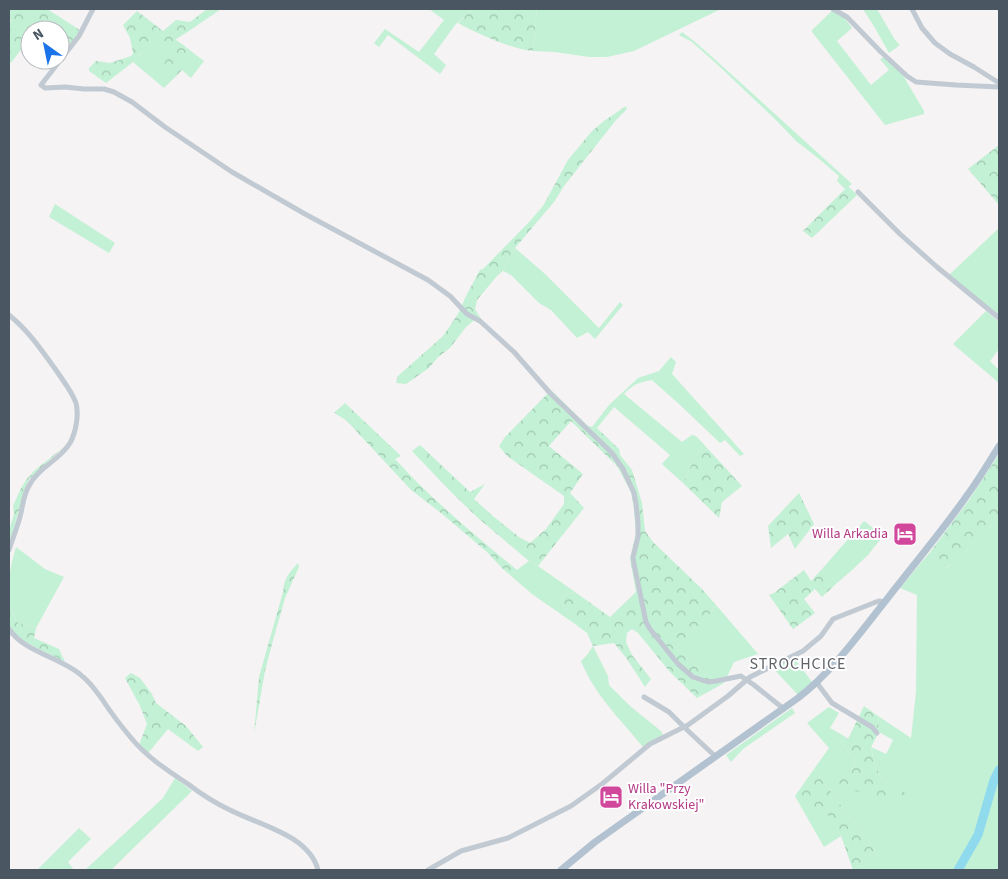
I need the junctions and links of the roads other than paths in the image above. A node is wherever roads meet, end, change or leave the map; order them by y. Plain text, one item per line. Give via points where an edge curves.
1 (93, 9) edge
2 (833, 9) edge
3 (912, 9) edge
4 (999, 85) edge
5 (858, 192) dead end
6 (9, 315) edge
7 (999, 318) edge
8 (999, 446) edge
9 (9, 550) edge
10 (884, 603) junction
11 (9, 629) edge
12 (747, 680) junction
13 (816, 683) junction
14 (644, 697) dead end
15 (784, 709) junction
16 (684, 728) junction
17 (877, 733) dead end
18 (716, 757) junction
19 (318, 870) edge
20 (428, 870) edge
21 (562, 870) edge

1 - 12 street via 79,36 41,85 45,88 104,89 123,96 232,172 428,280 480,321 609,449 623,469 636,504 638,530 633,557 644,616 650,629 693,677 712,682 739,676
2 - 4 street via 847,17 916,82
3 - 4 street via 922,28 936,43
5 - 7 street via 936,267
6 - 9 street via 31,336 66,385 76,402 77,415 75,430 66,449 28,486
8 - 10 main road via 969,493
10 - 12 street via 876,602 833,619 821,636 802,651
10 - 13 main road
11 - 19 street via 25,644 85,678 150,758 221,806 298,842 312,856
12 - 15 street
12 - 16 street
13 - 15 main road
13 - 17 street via 832,703
14 - 16 street via 669,712
15 - 18 main road
16 - 18 street
16 - 20 street via 650,744 588,795 563,811 508,838 460,851
18 - 21 main road via 595,842

